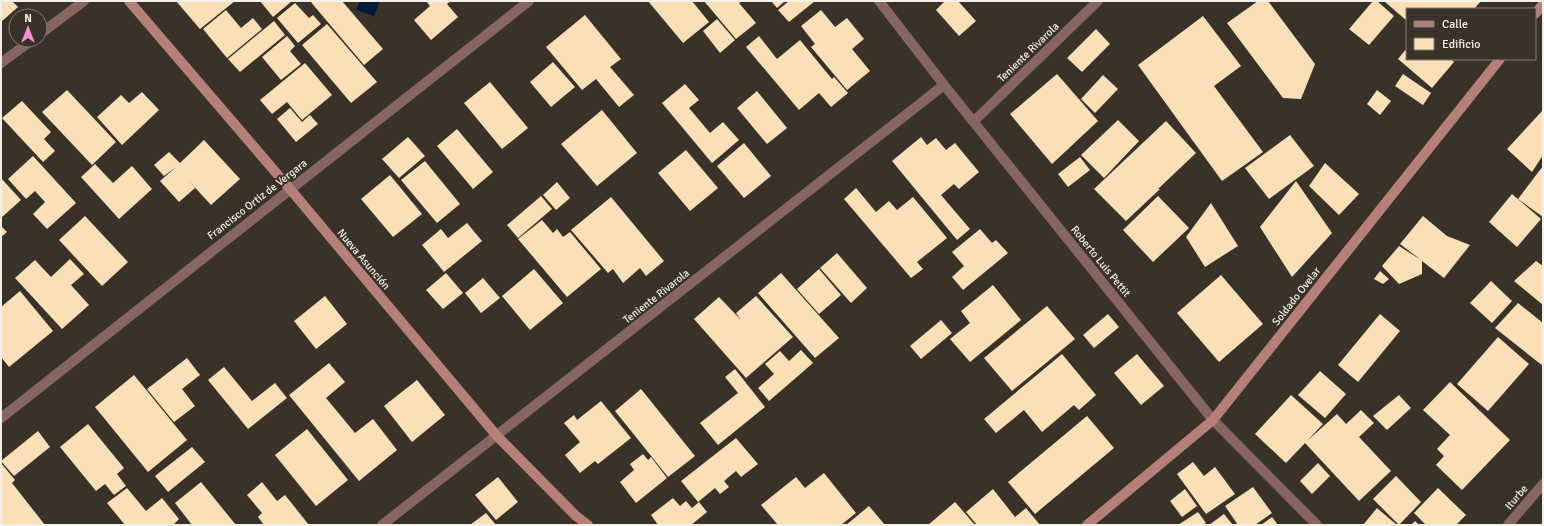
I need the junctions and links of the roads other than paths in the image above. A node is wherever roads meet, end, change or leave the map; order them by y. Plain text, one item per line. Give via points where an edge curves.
1 (84, 1) edge
2 (129, 1) edge
3 (529, 1) edge
4 (879, 1) edge
5 (1098, 1) edge
6 (1543, 4) edge
7 (1536, 13) edge
8 (48, 28) edge
9 (21, 48) edge
10 (1499, 60) edge
11 (1, 63) edge
12 (944, 84) junction
13 (974, 121) junction
14 (290, 189) junction
15 (1, 418) edge
16 (1214, 420) junction
17 (497, 436) junction
18 (1543, 484) edge
19 (382, 525) edge
20 (588, 525) edge
21 (1087, 525) edge
22 (1317, 525) edge
23 (1508, 525) edge

1 - 8 street
2 - 14 street, Nueva Asunción
3 - 14 street, Francisco Ortiz de Vergara
4 - 12 street, Roberto Luis Pettit
5 - 13 street, Teniente Rivarola
6 - 7 street
9 - 11 street
10 - 16 street, Soldado Ovelar
12 - 13 street, Roberto Luis Pettit
12 - 17 street, Teniente Rivarola
13 - 16 street, Roberto Luis Pettit
14 - 15 street, Francisco Ortiz de Vergara
14 - 17 street, Nueva Asunción
16 - 21 street, Soldado Ovelar
16 - 22 street, Roberto Luis Pettit
17 - 19 street, Teniente Rivarola
17 - 20 street, Nueva Asunción
18 - 23 street, Iturbe

